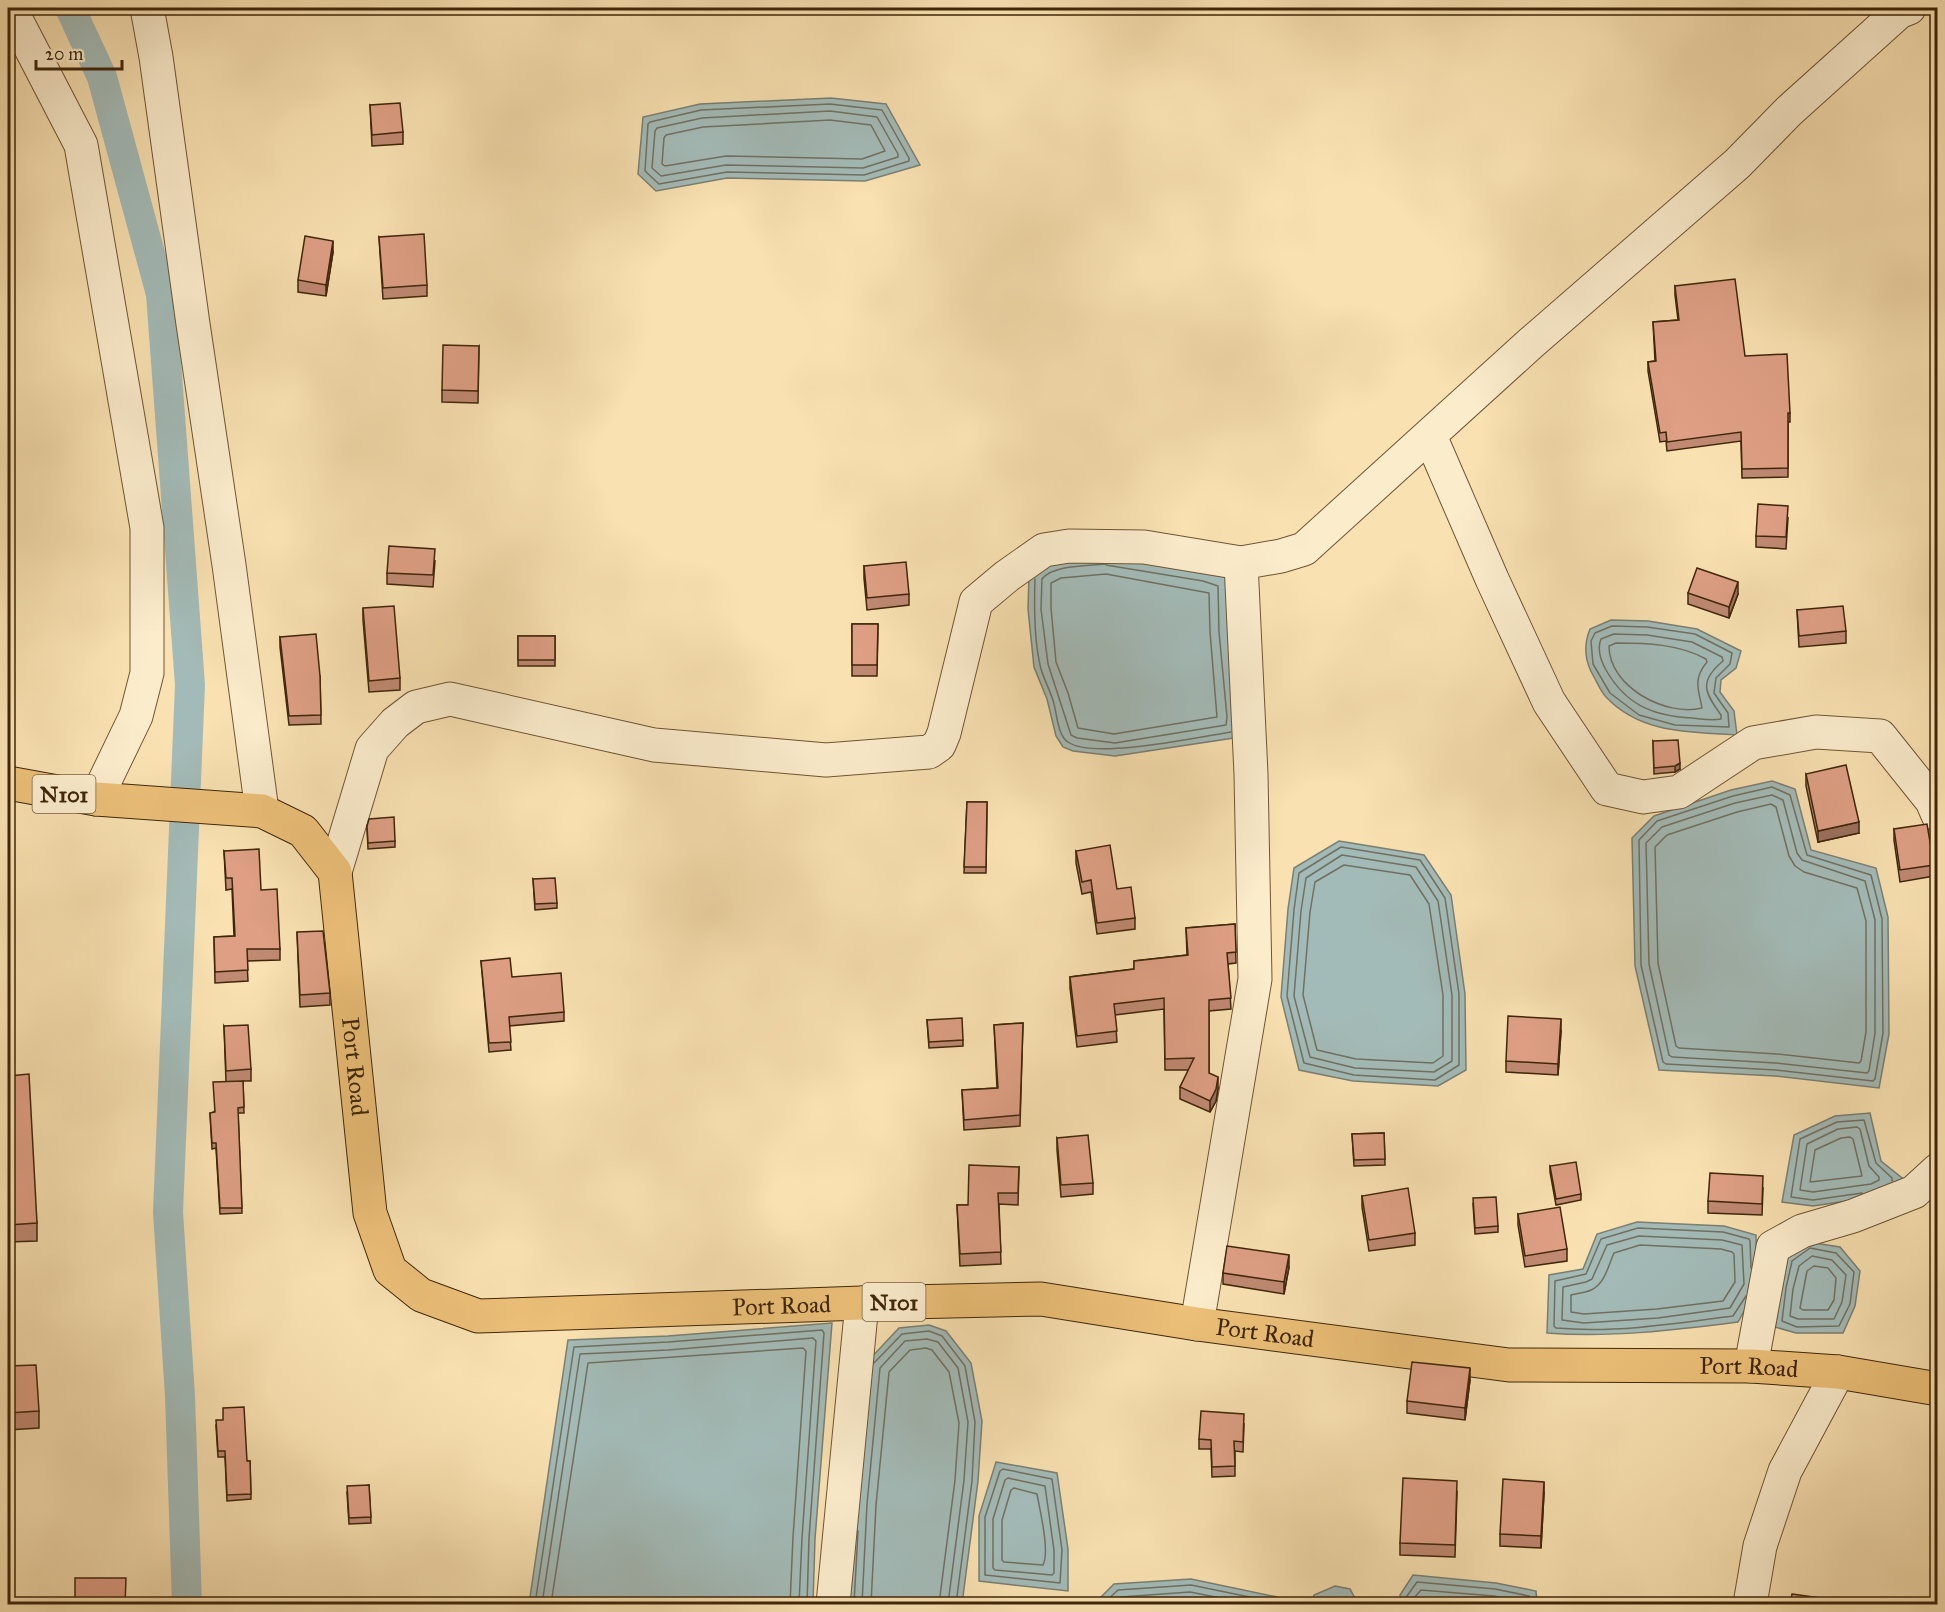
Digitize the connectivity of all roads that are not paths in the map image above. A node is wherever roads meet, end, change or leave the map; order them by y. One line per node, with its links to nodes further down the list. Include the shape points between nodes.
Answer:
1 (10, 8): 7 (street, via 81,145 147,528 147,673)
2 (147, 8): 8 (street, via 229,565)
3 (1909, 8): 4 (street, via 1899,12 1789,111 1737,164)
4 (1430, 436): 5 (street, via 1304,549); 9 (street, via 1549,702 1607,789 1642,797 1679,792 1753,743 1816,732 1880,736 1932,801)
5 (1241, 563): 10 (street, via 1144,547 1069,546 1044,550 976,602 944,733 939,745 929,752 826,760 665,746 450,699 416,707 372,749); 13 (street, via 1256,979)
6 (8, 783): 7 (highway, N101)
7 (108, 800): 8 (highway, N101)
8 (246, 810): 10 (highway, N101, via 303,831)
9 (1938, 815)
10 (335, 872): 12 (highway, Port Road / N101, via 370,1213 390,1270 421,1295 478,1316)
11 (1938, 1170): 14 (street, via 1914,1192 1802,1231 1773,1247)
12 (862, 1303): 13 (highway, Port Road / N101, via 1041,1299); 17 (street)
13 (1197, 1324): 14 (highway, Port Road / N101, via 1509,1365)
14 (1751, 1366): 15 (highway, Port Road / N101)
15 (1838, 1372): 16 (highway, Port Road / N101); 18 (street, via 1785,1471 1760,1546)
16 (1938, 1389)
17 (833, 1605)
18 (1750, 1605)

